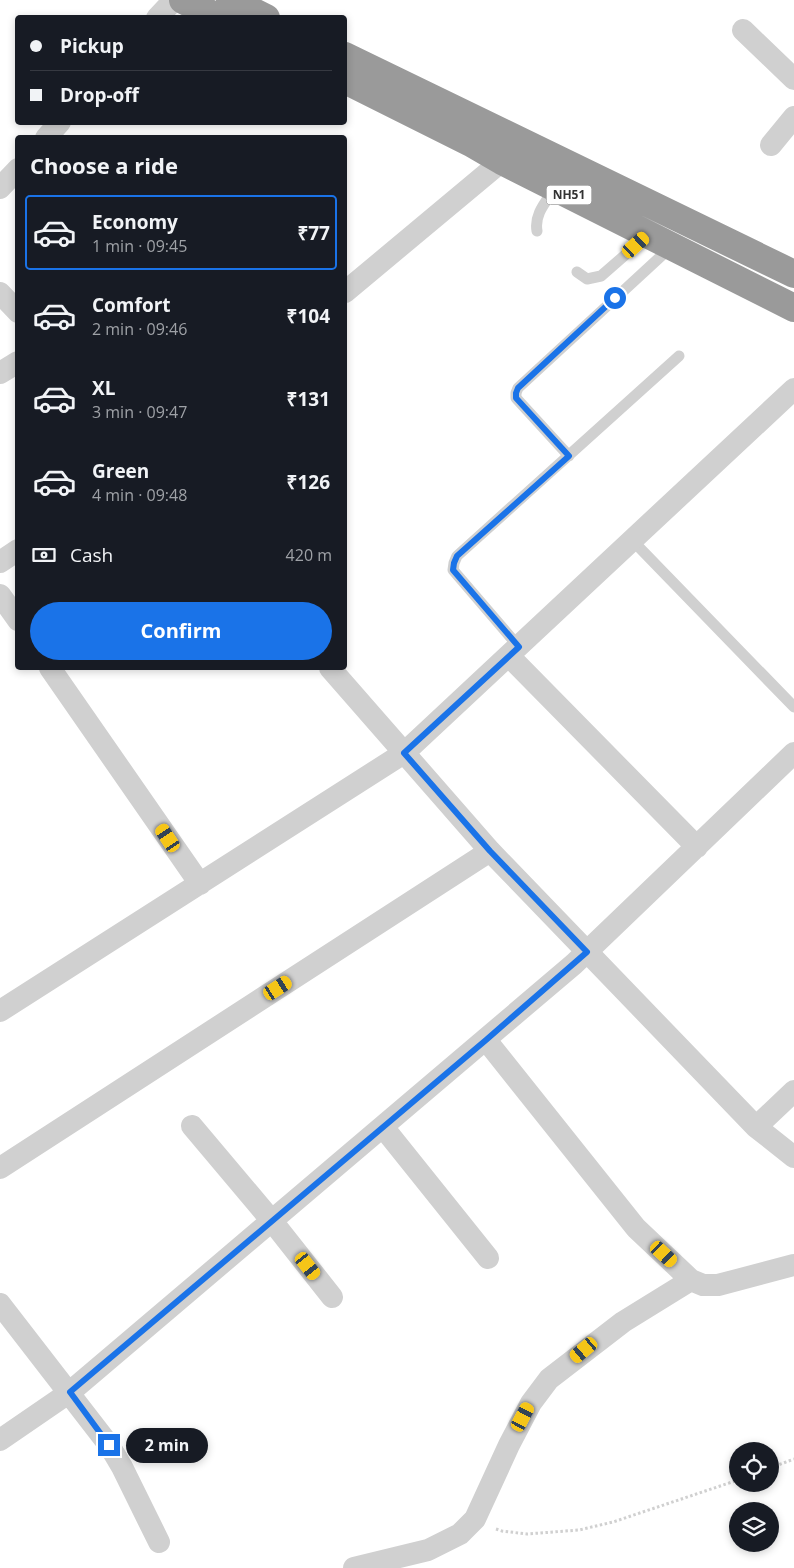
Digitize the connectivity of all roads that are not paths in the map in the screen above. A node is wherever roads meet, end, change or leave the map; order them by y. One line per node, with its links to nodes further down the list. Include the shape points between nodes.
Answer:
1 (174, 0): 4 (street)
2 (183, 0): 3 (highway)
3 (234, 6): 5 (highway)
4 (161, 15)
5 (258, 15)
6 (743, 30): 8 (street)
7 (347, 57): 19 (highway, NH51)
8 (794, 79)
9 (347, 81): 12 (highway, NH51)
10 (794, 117): 11 (street)
11 (771, 146)
12 (502, 161): 15 (highway, NH51); 20 (street)
13 (15, 172): 14 (street)
14 (0, 188)
15 (555, 188): 16 (lane, via 538,215); 17 (highway, NH51)
16 (537, 231)
17 (659, 241): 18 (lane, via 602,276 587,279); 22 (highway, NH51); 28 (lane, via 518,388 516,398)
18 (577, 272)
19 (794, 274)
20 (347, 290)
21 (0, 293): 23 (street)
22 (794, 308)
23 (15, 309)
24 (679, 356): 28 (lane)
25 (15, 364): 26 (street)
26 (0, 373)
27 (794, 389): 29 (street)
28 (569, 456): 34 (lane, via 457,556 454,563 453,570)
29 (632, 540): 34 (street); 37 (lane)
30 (15, 552): 31 (street)
31 (0, 562)
32 (0, 595): 33 (street)
33 (15, 616)
34 (514, 651): 39 (street); 40 (street)
35 (51, 670): 42 (street)
36 (332, 670): 39 (street)
37 (794, 706)
38 (794, 752): 40 (street)
39 (404, 753): 41 (street); 42 (street)
40 (697, 847): 43 (street)
41 (490, 851): 43 (street); 51 (street)
42 (200, 884): 44 (street)
43 (587, 952): 45 (street); 49 (street)
44 (0, 1010)
45 (486, 1040): 48 (street); 55 (street, via 636,1228)
46 (794, 1091): 49 (street)
47 (192, 1126): 52 (street)
48 (383, 1127): 52 (street); 53 (street)
49 (756, 1127): 50 (street)
50 (794, 1157)
51 (0, 1168)
52 (272, 1221): 56 (street); 58 (street)
53 (488, 1258)
54 (794, 1265): 55 (street, via 718,1285 703,1285)
55 (692, 1280): 61 (street, via 622,1322 549,1379 531,1403 475,1519 460,1534 428,1550)
56 (332, 1297)
57 (0, 1304): 58 (street)
58 (70, 1392): 59 (street); 60 (street, via 109,1445)
59 (0, 1440)
60 (159, 1542)
61 (354, 1568)

